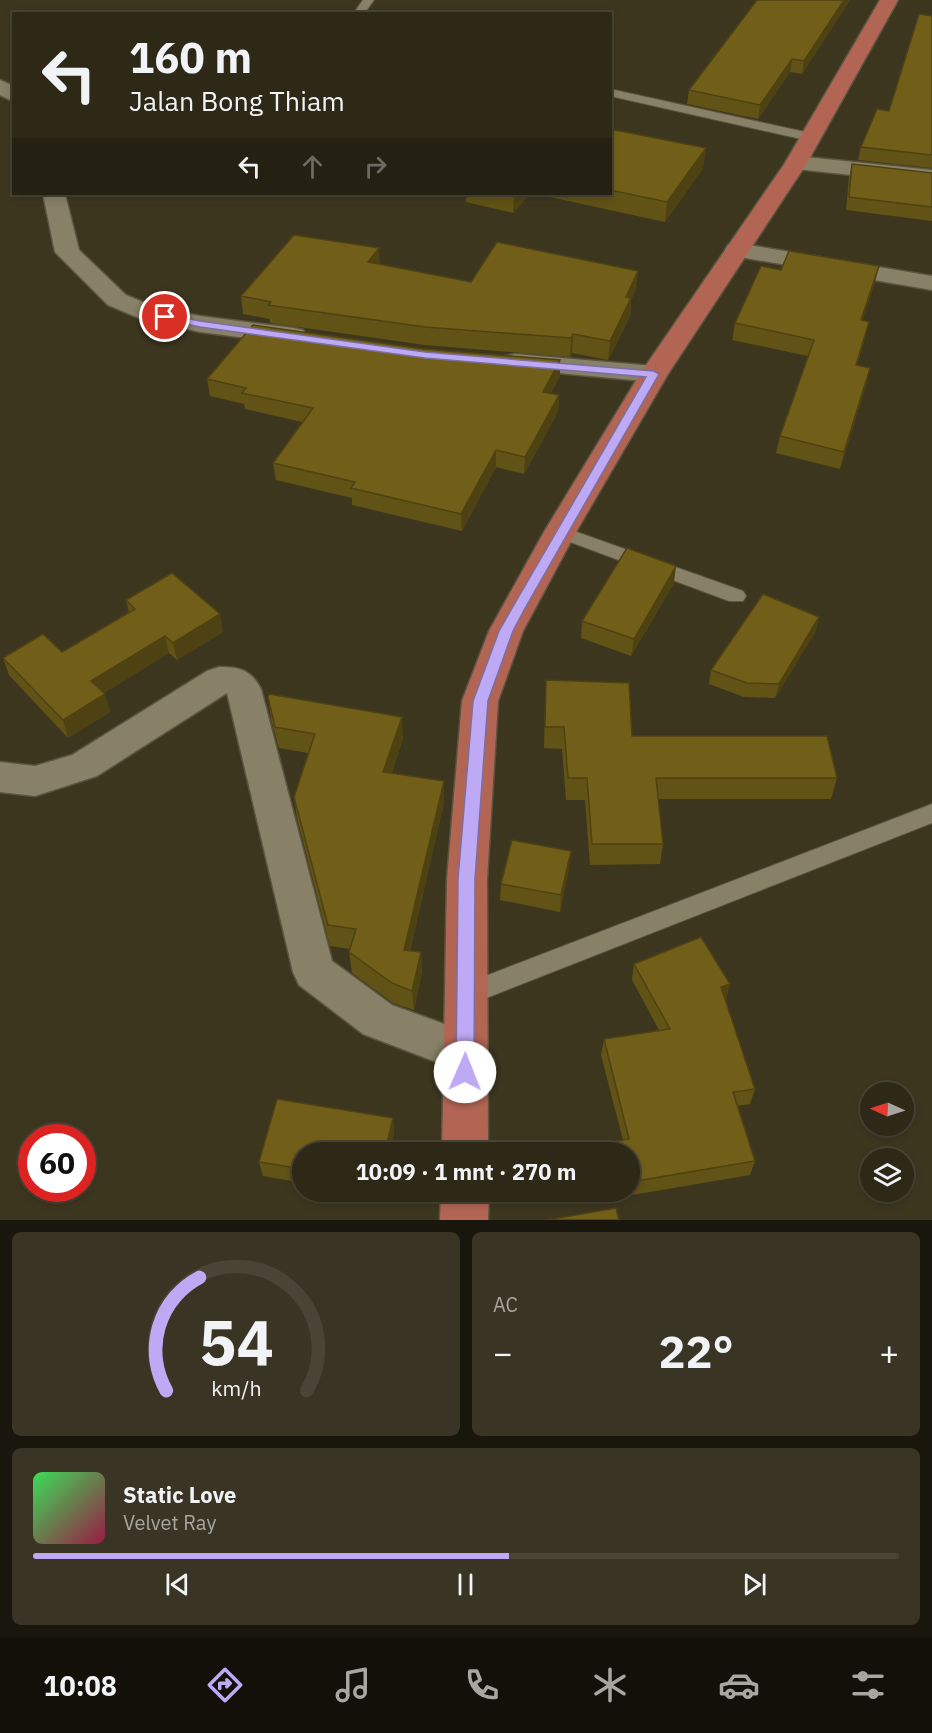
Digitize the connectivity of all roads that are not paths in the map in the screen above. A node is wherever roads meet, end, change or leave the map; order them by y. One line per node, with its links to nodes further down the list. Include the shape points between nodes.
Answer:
1 (369, 0): 3 (lane)
2 (889, 0): 5 (main road)
3 (360, 12)
4 (612, 93): 5 (lane)
5 (803, 150): 6 (street); 8 (main road)
6 (932, 177)
7 (54, 195): 10 (street, via 67,252 117,300 148,313 200,324)
8 (737, 250): 9 (street); 12 (main road)
9 (932, 283)
10 (320, 340)
11 (493, 361): 12 (street)
12 (654, 374): 13 (main road)
13 (560, 532): 14 (lane); 17 (main road, via 506,631 480,701 466,879)
14 (736, 596)
15 (0, 777): 18 (street, via 35,781 84,766 219,680 236,680 244,689 314,972 378,1020)
16 (932, 813): 17 (lane)
17 (466, 995): 18 (main road)
18 (465, 1052): 19 (main road)
19 (465, 1142)
20 (465, 1202): 21 (main road)
21 (464, 1220)

